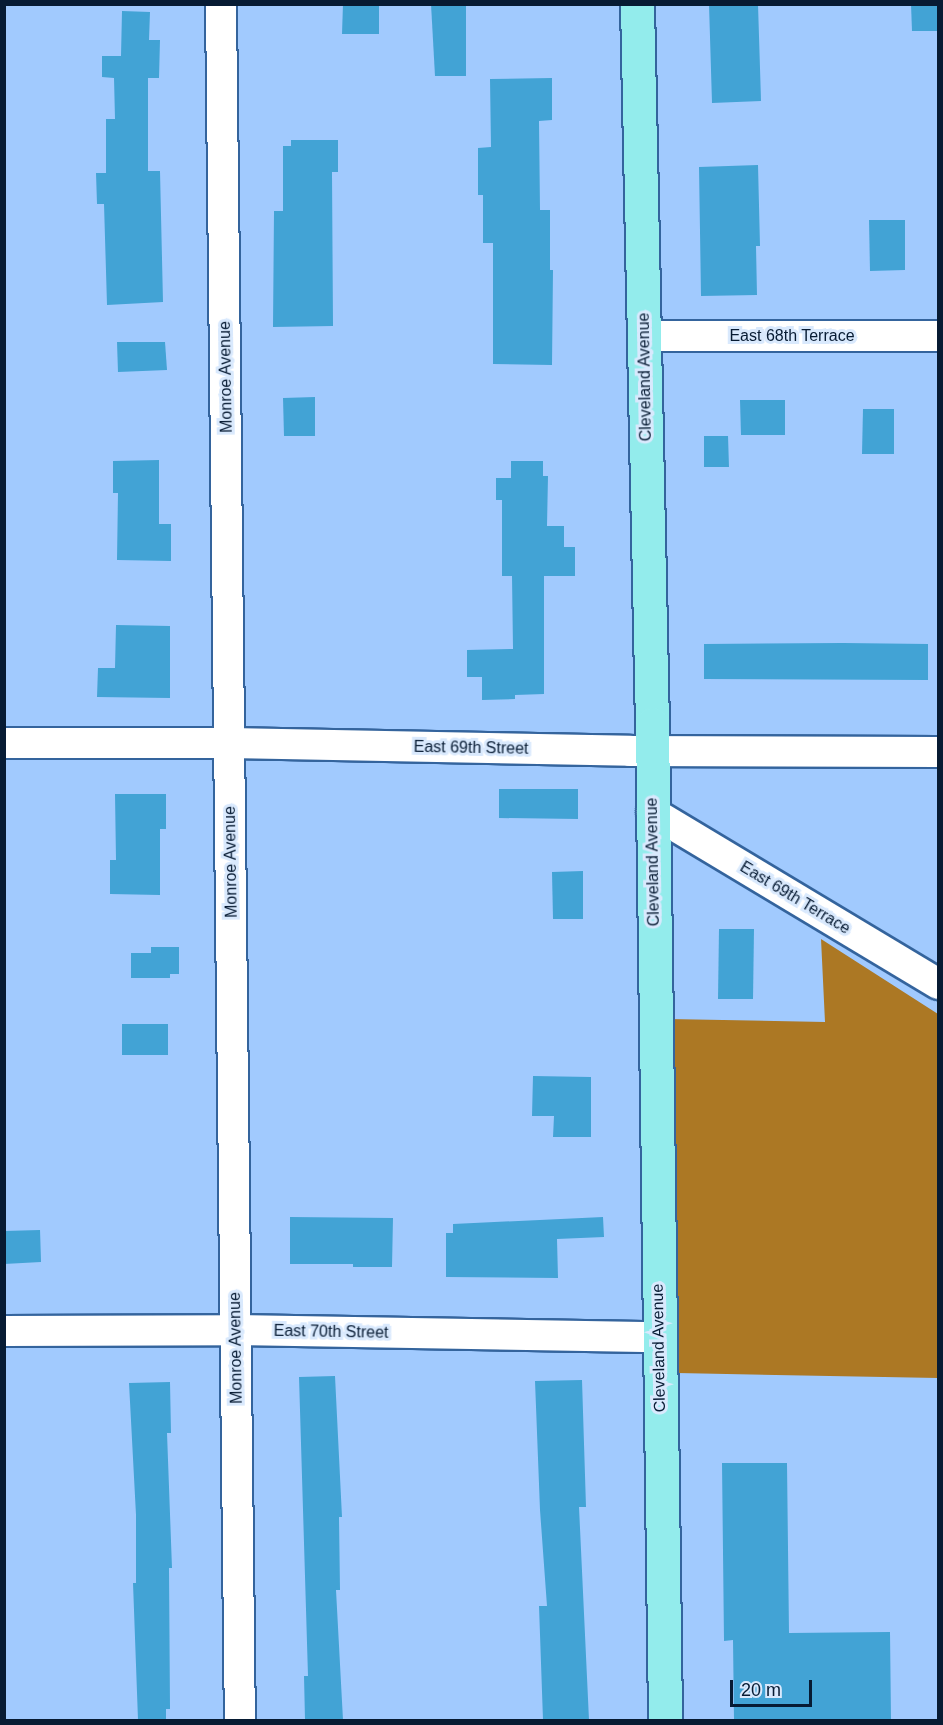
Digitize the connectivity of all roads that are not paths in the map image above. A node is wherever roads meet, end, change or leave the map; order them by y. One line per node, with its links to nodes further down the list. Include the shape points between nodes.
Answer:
1 (221, 4): 6 (street, Monroe Avenue)
2 (637, 4): 3 (main road, Cleveland Avenue)
3 (645, 336): 4 (street, East 68th Terrace); 7 (main road, Cleveland Avenue)
4 (939, 336)
5 (4, 743): 6 (street, East 69th Street)
6 (230, 743): 7 (street, East 69th Street); 11 (street, Monroe Avenue)
7 (652, 751): 8 (street, East 69th Street); 9 (main road, Cleveland Avenue)
8 (939, 752)
9 (652, 812): 10 (street, East 69th Terrace); 13 (main road, Cleveland Avenue)
10 (939, 984)
11 (236, 1330): 12 (street, East 70th Street); 13 (street, East 70th Street); 14 (street, Monroe Avenue)
12 (4, 1331)
13 (658, 1336): 15 (main road, Cleveland Avenue)
14 (240, 1720)
15 (665, 1720)

